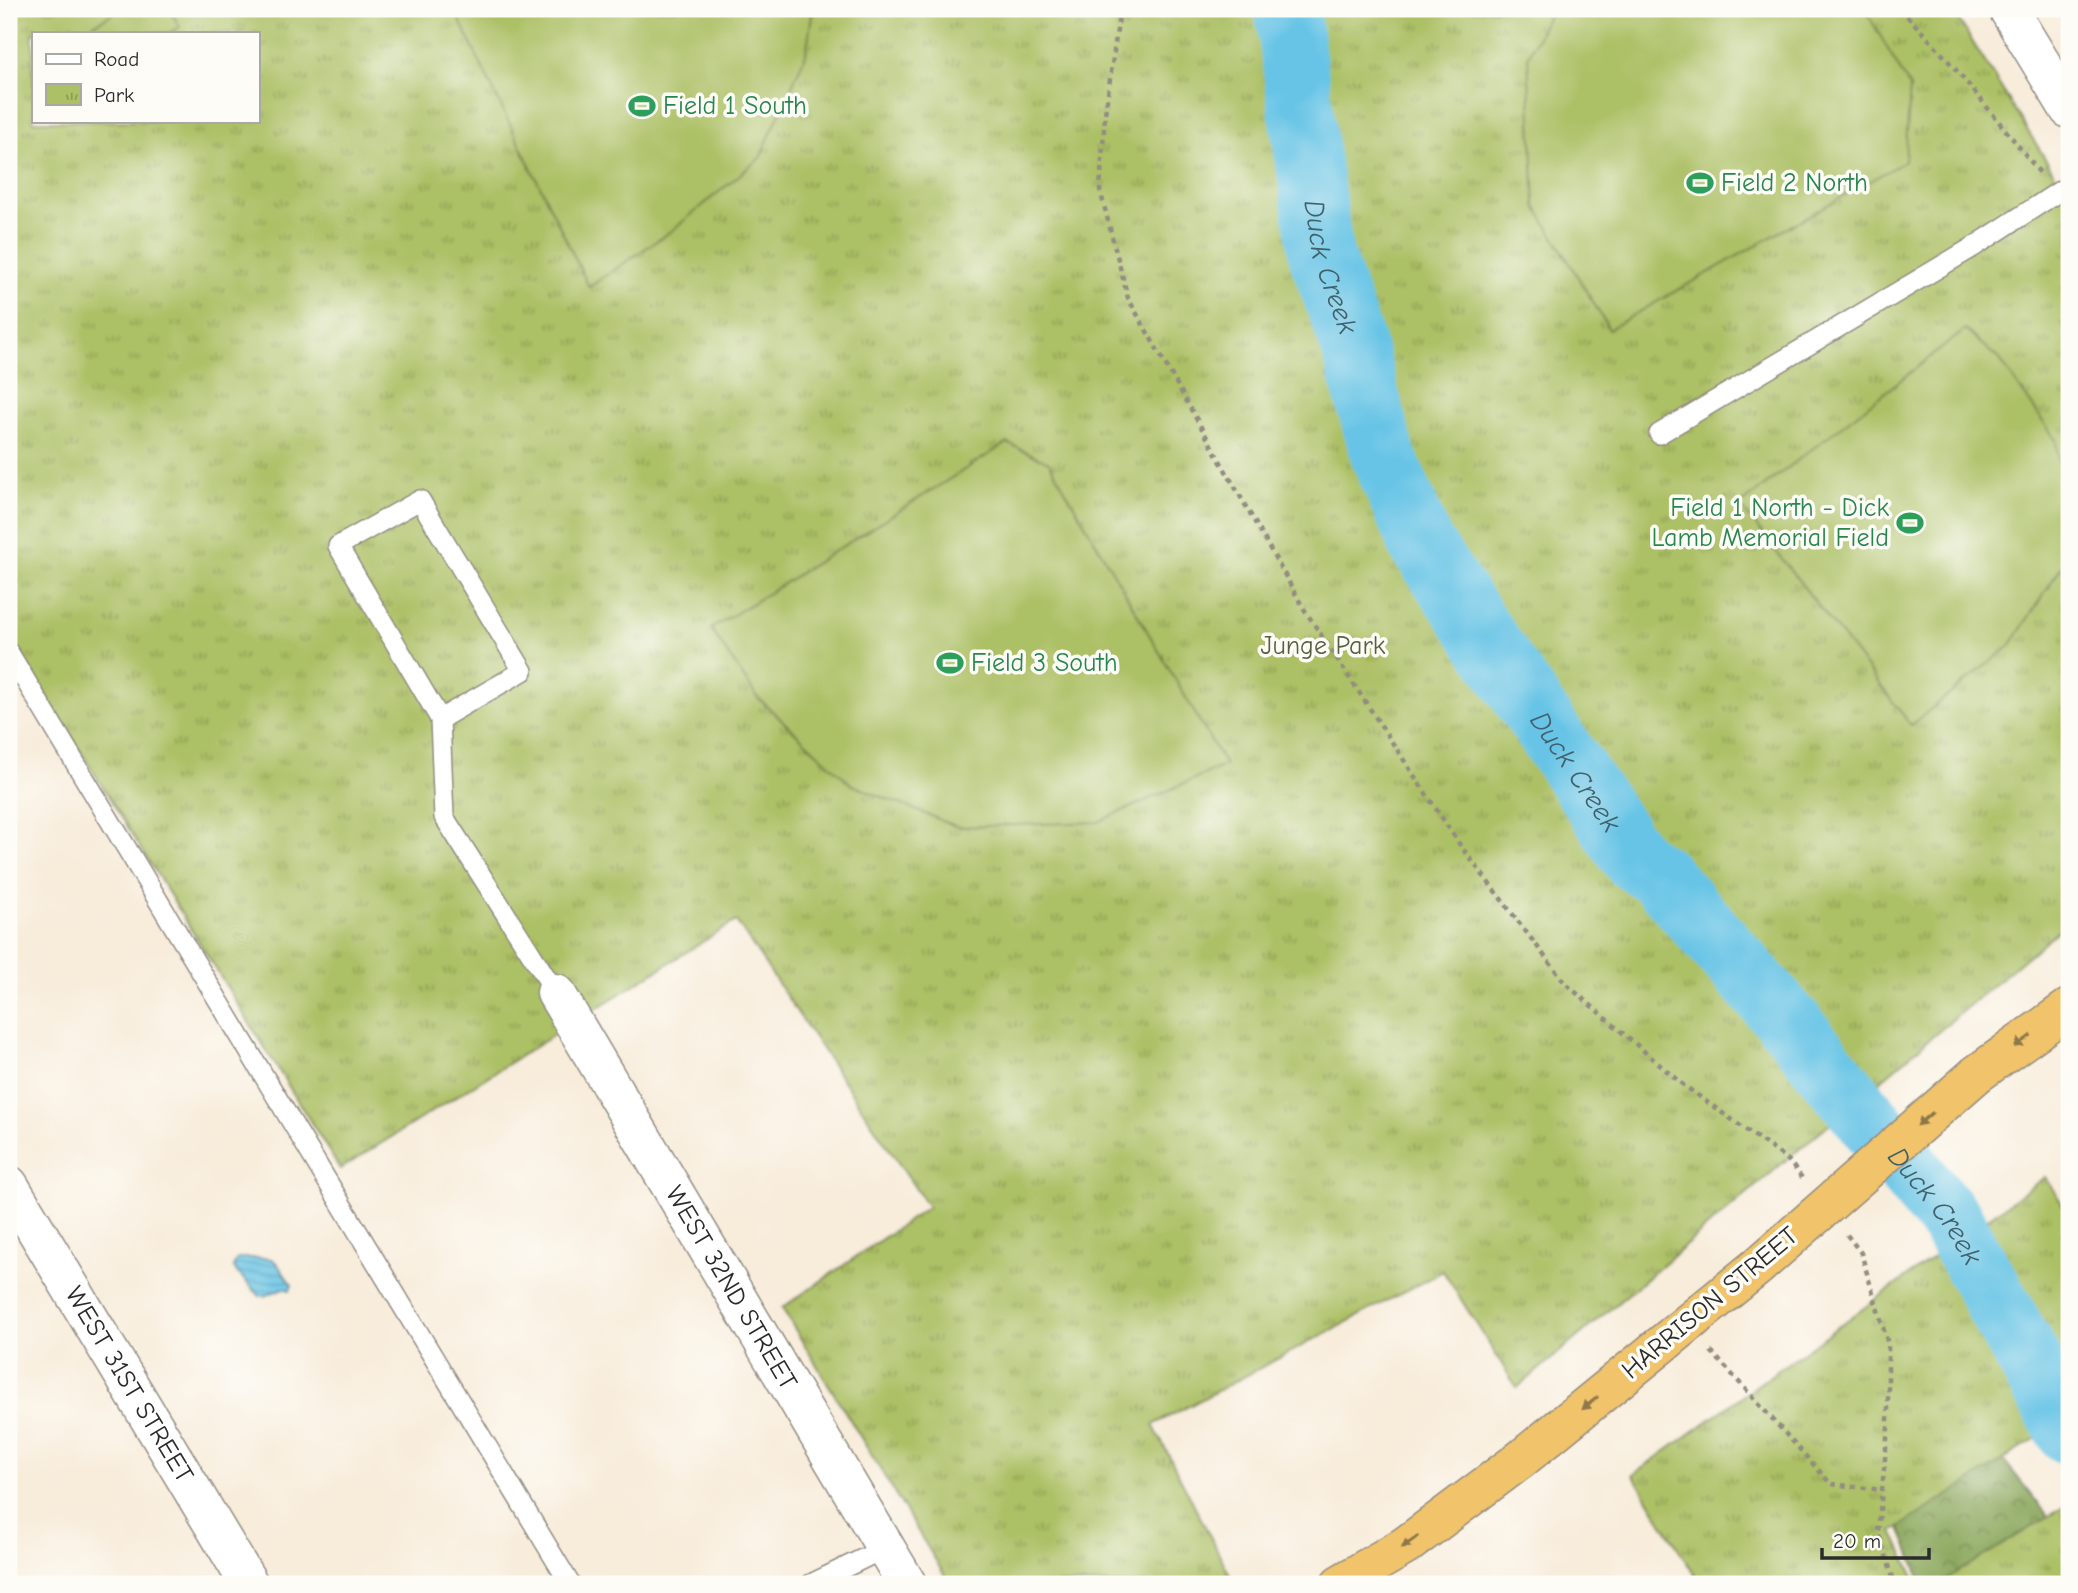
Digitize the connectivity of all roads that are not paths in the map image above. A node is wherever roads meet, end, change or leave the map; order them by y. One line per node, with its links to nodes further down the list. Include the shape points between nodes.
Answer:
1 (2008, 9): 2 (street)
2 (2069, 109)
3 (2063, 190): 4 (lane)
4 (1659, 434)
5 (9, 653): 12 (lane)
6 (440, 719): 6 (lane, via 523,671 420,500 338,546); 7 (lane, via 444,817)
7 (556, 993): 10 (street, WEST 32ND STREET)
8 (2069, 1008): 15 (highway, HARRISON STREET, one-way to 15, bridge, via 1977,1074 1757,1267 1510,1468 1405,1546)
9 (9, 1185): 11 (street, WEST 31ST STREET)
10 (885, 1548): 13 (lane); 14 (street, WEST 32ND STREET)
11 (249, 1584)
12 (570, 1584)
13 (811, 1584)
14 (906, 1584)
15 (1340, 1584)

